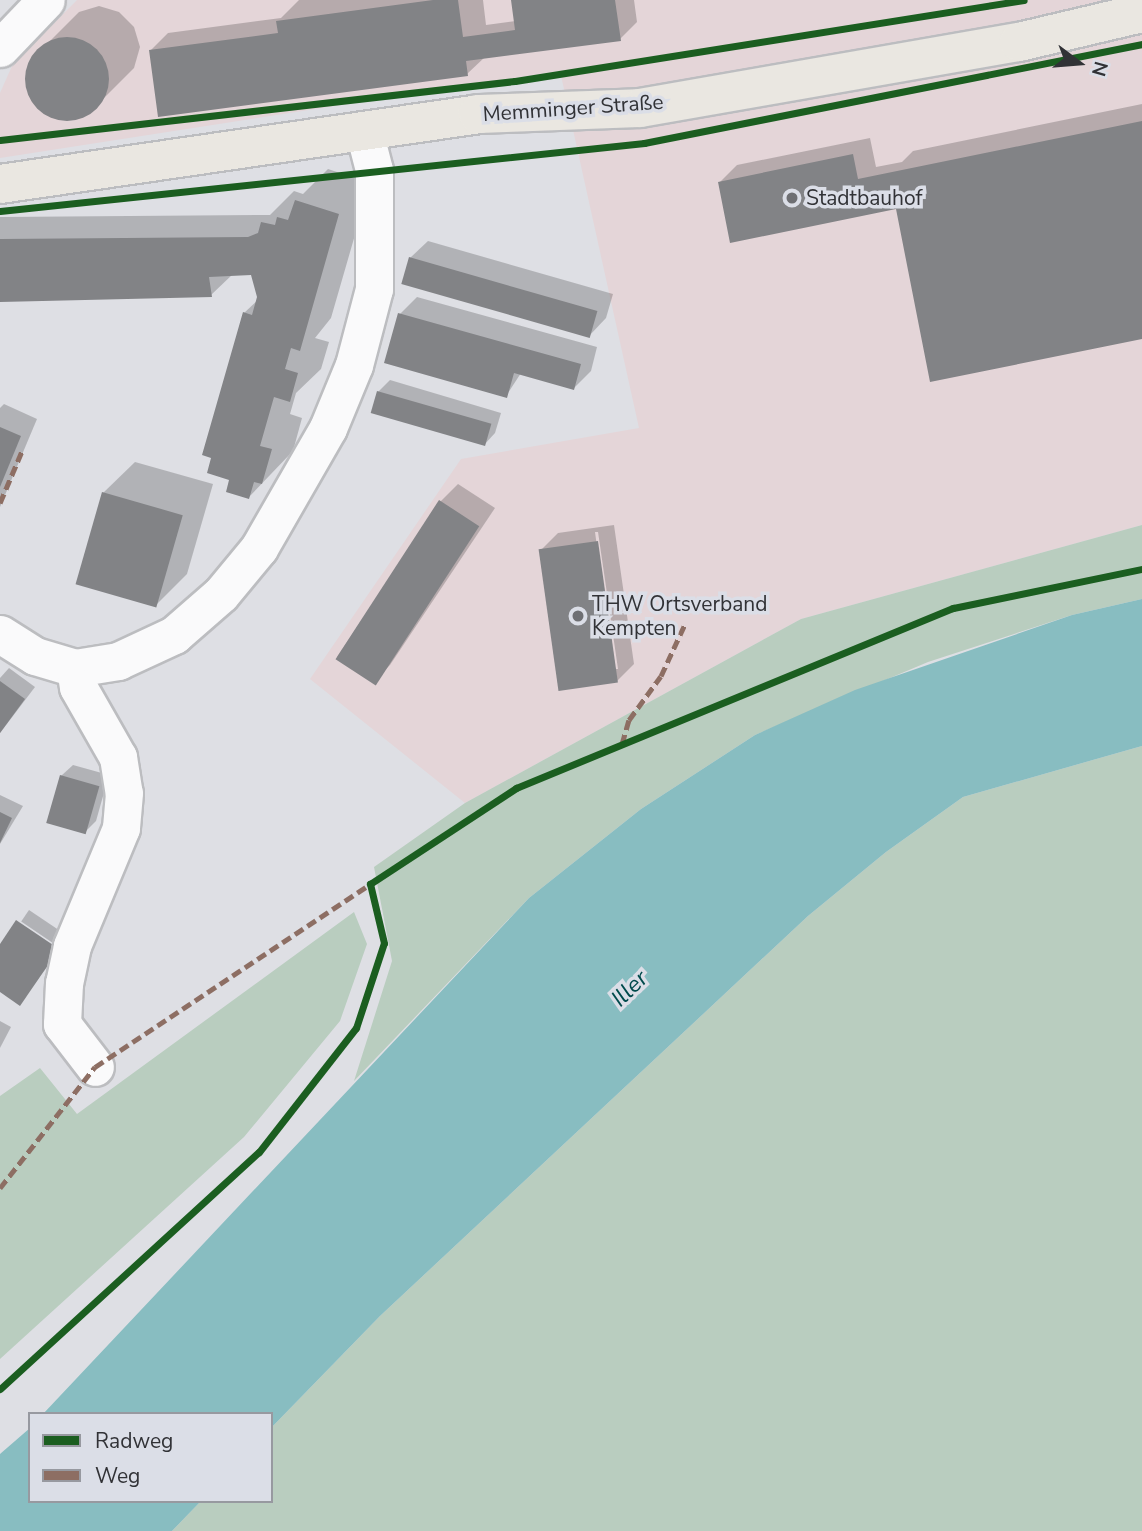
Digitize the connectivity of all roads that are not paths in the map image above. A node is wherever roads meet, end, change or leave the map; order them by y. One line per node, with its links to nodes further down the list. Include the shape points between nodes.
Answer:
1 (46, 0): 3 (street)
2 (1142, 13): 4 (main road, Memminger Straße, via 1019,41 640,108 478,114)
3 (0, 48)
4 (364, 131): 5 (main road, Memminger Straße); 7 (street, via 374,170 374,289 354,365 328,428 270,531 221,594 174,635 118,661)
5 (0, 184)
6 (0, 634): 7 (street, via 35,656)
7 (75, 668): 8 (street, via 78,687 118,757 124,793 121,828 72,946 64,983 62,1024)
8 (95, 1067)

